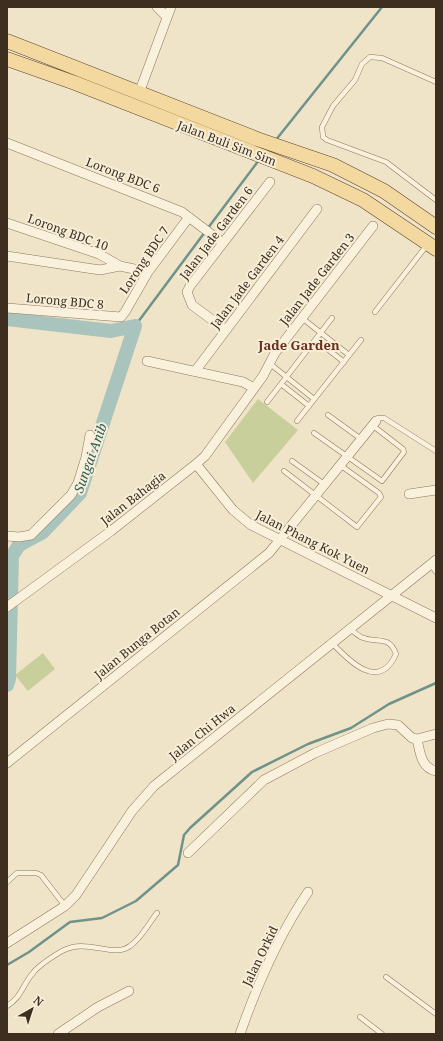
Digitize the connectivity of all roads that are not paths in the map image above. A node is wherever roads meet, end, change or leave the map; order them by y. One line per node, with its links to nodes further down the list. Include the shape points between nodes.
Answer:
1 (157, 7): 3 (street)
2 (171, 7): 3 (street)
3 (167, 17): 9 (street)
4 (8, 42): 9 (main road, Jalan Buli Sim Sim)
5 (7, 59): 7 (main road, Jalan Buli Sim Sim)
6 (7, 65): 7 (main road)
7 (56, 76): 19 (main road, Jalan Buli Sim Sim, via 313,176 363,200)
8 (436, 82): 12 (lane, via 382,58 370,57 362,64 350,87 338,98 322,127 327,140 386,162)
9 (139, 93): 17 (main road, Jalan Buli Sim Sim, via 281,148 333,165 363,180)
10 (7, 143): 14 (street, Lorong BDC 6, via 164,204)
11 (270, 182): 18 (street, Jalan Jade Garden 6)
12 (436, 200)
13 (317, 209): 28 (street, Jalan Jade Garden 4)
14 (189, 217): 18 (street, Lorong BDC 6); 22 (street, Lorong BDC 7)
15 (7, 223): 21 (street, Lorong BDC 10, via 99,254)
16 (373, 226): 26 (street, Jalan Jade Garden 3)
17 (436, 227)
18 (223, 243): 28 (street, Jalan Jade Garden 6, via 187,292 192,304)
19 (432, 247): 24 (lane)
20 (7, 256): 21 (street, via 100,270)
21 (120, 266): 22 (street)
22 (148, 272): 25 (street, Lorong BDC 7)
23 (7, 308): 25 (street, Lorong BDC 8)
24 (375, 312)
25 (121, 317)
26 (302, 318): 29 (lane); 35 (street, Jalan Jade Garden 3)
27 (332, 318): 29 (lane)
28 (226, 330): 36 (street, Jalan Jade Garden 4)
29 (321, 333): 30 (lane); 32 (lane)
30 (316, 340): 34 (lane); 37 (lane)
31 (361, 340): 32 (lane)
32 (349, 355): 34 (lane)
33 (147, 361): 36 (street)
34 (344, 362): 40 (lane)
35 (269, 363): 37 (lane); 39 (street, Jalan Jade Garden 3)
36 (196, 370): 39 (street, via 243,382)
37 (287, 377): 38 (lane); 40 (lane)
38 (281, 384): 41 (lane); 42 (lane)
39 (254, 388): 52 (street, Jalan Bahagia, via 205,456)
40 (314, 399): 42 (lane)
41 (268, 402)
42 (309, 406): 44 (lane)
43 (328, 415): 48 (lane)
44 (297, 421)
45 (374, 423): 48 (street, Jalan Bunga Botan); 49 (lane, via 381,417 384,418); 50 (lane, via 404,452 384,480 379,481)
46 (314, 433): 50 (lane)
47 (90, 435): 59 (street, via 78,483 67,500 31,535)
48 (361, 439): 50 (street, Jalan Bunga Botan)
49 (436, 451)
50 (347, 456): 53 (street, Jalan Bunga Botan)
51 (292, 461): 55 (lane)
52 (196, 464): 60 (street, Jalan Phang Kok Yuen, via 238,515); 63 (street, Jalan Bahagia, via 111,531)
53 (340, 465): 55 (street, Jalan Bunga Botan); 58 (lane, via 381,497 360,525 355,526)
54 (284, 471): 58 (lane)
55 (324, 484): 58 (street, Jalan Bunga Botan)
56 (436, 490): 57 (street)
57 (409, 494)
58 (314, 496): 60 (street, Jalan Bunga Botan)
59 (7, 536)
60 (279, 540): 62 (street, Jalan Phang Kok Yuen); 69 (street, Jalan Bunga Botan, via 250,569)
61 (434, 565): 62 (street, Jalan Chi Hwa)
62 (392, 596): 64 (street, Jalan Phang Kok Yuen); 65 (street, Jalan Chi Hwa)
63 (7, 607)
64 (436, 618)
65 (350, 629): 66 (street, Jalan Chi Hwa); 66 (lane, via 361,637 383,640 394,647 396,654 393,661 379,671 366,672 347,659)
66 (332, 643): 74 (street, Jalan Chi Hwa, via 145,794 82,888)
67 (436, 734): 68 (street)
68 (417, 739): 70 (street, via 423,761 427,767); 71 (street, via 412,738 398,725 384,725 316,753 264,780)
69 (7, 763)
70 (436, 771)
71 (188, 853)
72 (7, 882): 74 (lane, via 17,873 41,875)
73 (308, 892): 83 (street, Jalan Orkid, via 279,942)
74 (65, 906): 76 (street, Jalan Chi Hwa)
75 (157, 913): 79 (lane, via 132,946 126,949 114,950 80,945 64,950 33,972 21,994)
76 (7, 943)
77 (386, 977): 80 (lane)
78 (129, 991): 82 (street, via 98,1007)
79 (7, 1006)
80 (436, 1014)
81 (360, 1017): 84 (lane)
82 (58, 1034)
83 (240, 1034)
84 (382, 1034)

